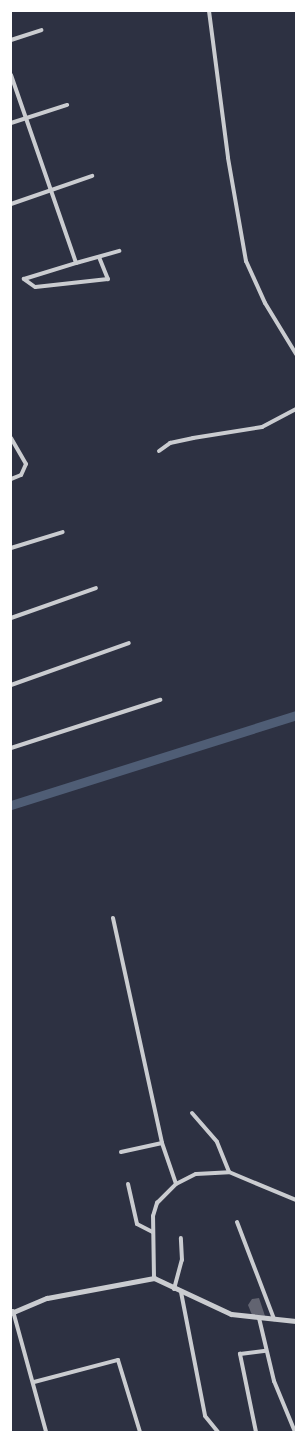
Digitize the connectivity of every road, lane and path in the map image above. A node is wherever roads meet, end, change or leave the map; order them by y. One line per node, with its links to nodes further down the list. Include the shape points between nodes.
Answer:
1 (209, 11): 14 (street, via 228,158 246,261 265,303)
2 (41, 30): 3 (street)
3 (11, 40)
4 (11, 75): 6 (street)
5 (67, 104): 6 (street)
6 (26, 118): 7 (street); 9 (street)
7 (11, 123)
8 (92, 176): 9 (street)
9 (51, 190): 10 (street); 13 (street)
10 (11, 204)
11 (120, 251): 12 (street)
12 (99, 257): 13 (street); 13 (street, via 108,279 35,287 24,279)
13 (76, 263)
14 (296, 354)
15 (296, 409): 17 (street, via 262,427 170,443)
16 (11, 438): 18 (street, via 26,464 21,474)
17 (159, 451)
18 (11, 479)
19 (63, 532): 20 (street)
20 (11, 548)
21 (96, 588): 22 (street)
22 (11, 618)
23 (129, 642): 24 (street)
24 (11, 685)
25 (160, 700): 26 (street)
26 (11, 748)
27 (113, 918): 29 (street)
28 (192, 1113): 31 (street, via 217,1142)
29 (162, 1143): 30 (street); 33 (street)
30 (121, 1152)
31 (229, 1172): 33 (street, via 196,1174); 34 (street)
32 (128, 1184): 36 (street, via 137,1224)
33 (176, 1184): 36 (street, via 157,1203 152,1216)
34 (296, 1200)
35 (237, 1222): 43 (street)
36 (153, 1232): 38 (street)
37 (180, 1238): 39 (street, via 182,1260)
38 (154, 1278): 39 (street); 41 (street, via 47,1298)
39 (174, 1288): 40 (street)
40 (181, 1292): 42 (street, via 231,1314); 49 (street, via 205,1416)
41 (12, 1312): 46 (street)
42 (259, 1318): 43 (street); 45 (street)
43 (274, 1319): 44 (street)
44 (296, 1321)
45 (266, 1350): 50 (street, via 240,1354); 51 (street)
46 (34, 1382): 47 (street); 48 (street, via 118,1360)
47 (46, 1432)
48 (140, 1432)
49 (218, 1432)
50 (256, 1432)
51 (295, 1432)

